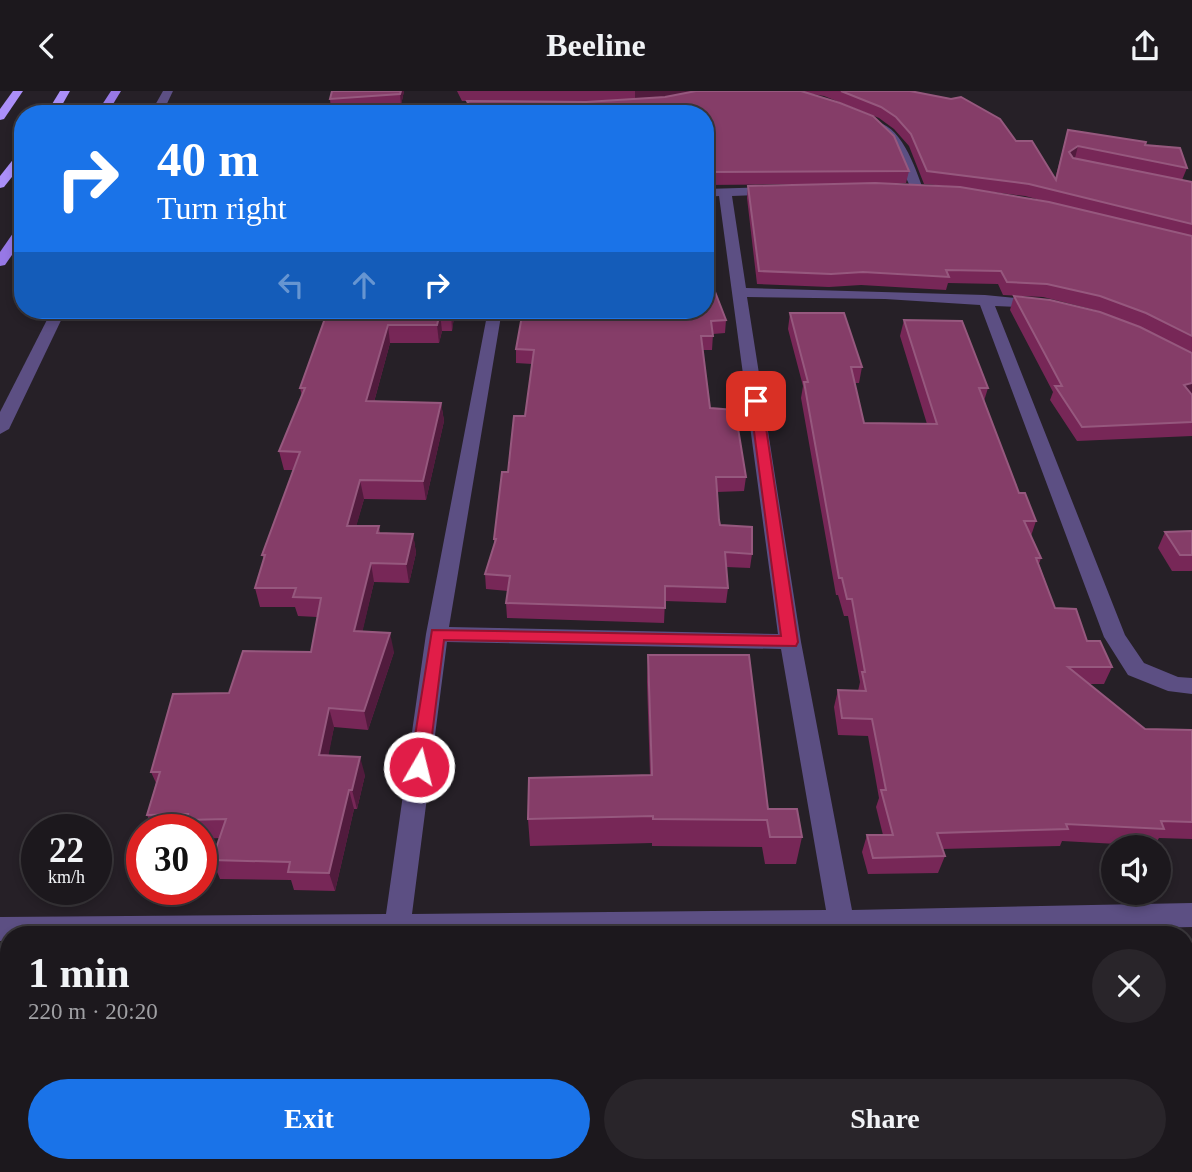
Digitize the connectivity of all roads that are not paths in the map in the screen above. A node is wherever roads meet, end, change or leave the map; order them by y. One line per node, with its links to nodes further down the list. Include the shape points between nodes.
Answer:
1 (18, 91): 2 (highway)
2 (0, 117)
3 (862, 118): 6 (street, via 899,144)
4 (14, 166): 5 (highway)
5 (0, 184)
6 (917, 190)
7 (794, 191): 8 (street)
8 (715, 192): 11 (street)
9 (14, 242): 10 (main road)
10 (0, 262)
11 (738, 292): 12 (street); 18 (street)
12 (985, 299): 13 (street); 19 (street, via 1115,637 1136,669 1176,685)
13 (1054, 307)
14 (55, 319): 16 (street)
15 (493, 319): 17 (street)
16 (0, 429)
17 (437, 634): 18 (street); 21 (street)
18 (790, 642): 22 (street)
19 (1192, 686)
20 (1192, 915): 23 (street)
21 (398, 926)
22 (842, 926)
23 (896, 926)

